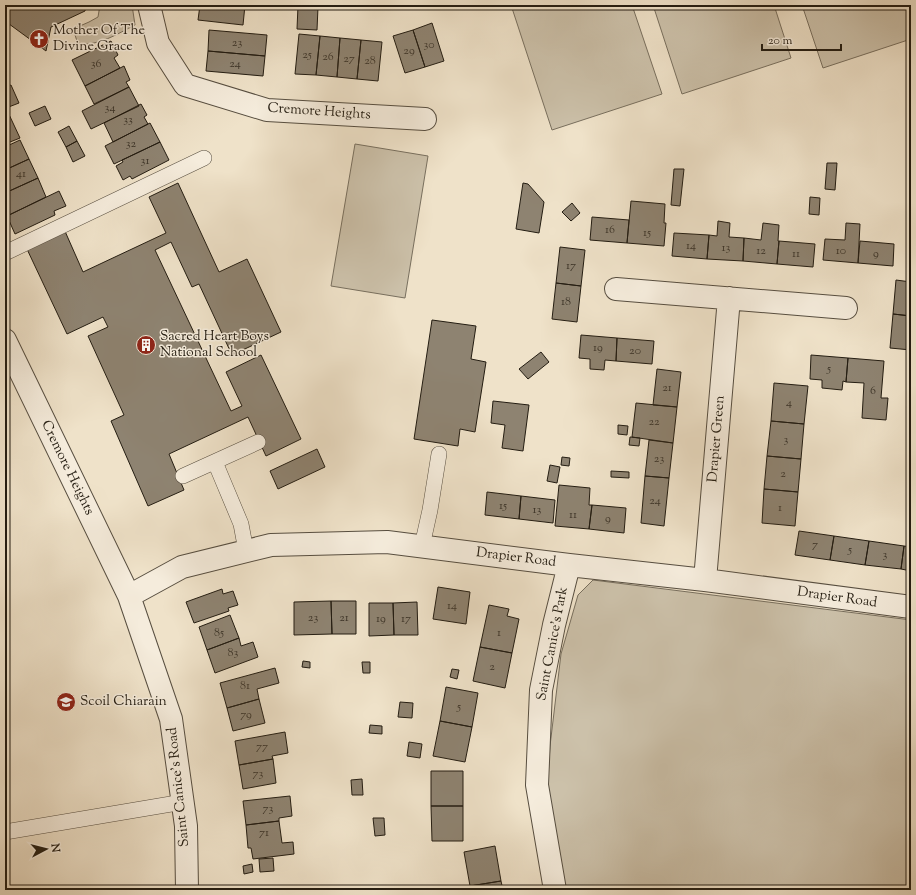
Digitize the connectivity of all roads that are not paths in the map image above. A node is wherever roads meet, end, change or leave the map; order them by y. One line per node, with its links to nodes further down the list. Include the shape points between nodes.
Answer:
1 (149, 5): 2 (street, Cremore Heights, via 158,44 185,85 267,110)
2 (425, 119)
3 (204, 158): 4 (lane)
4 (5, 253)
5 (616, 289): 6 (street)
6 (730, 298): 7 (street); 16 (street, Drapier Green)
7 (846, 308)
8 (5, 340): 17 (street, Cremore Heights)
9 (258, 442): 11 (lane)
10 (439, 454): 13 (lane)
11 (215, 462): 12 (lane); 14 (lane, via 241,524)
12 (183, 476)
13 (422, 546): 14 (street, Drapier Road, via 387,542 270,545); 15 (street, Drapier Road)
14 (246, 551): 17 (street, Drapier Road, via 182,567)
15 (569, 565): 16 (street, Drapier Road); 22 (street, Saint Canice's Park, via 541,690 537,785)
16 (705, 580): 18 (street, Drapier Road)
17 (128, 596): 19 (street, Saint Canice's Road, via 172,719)
18 (911, 608)
19 (183, 802): 20 (lane); 21 (street, Saint Canice's Road)
20 (5, 832)
21 (187, 890)
22 (555, 890)

